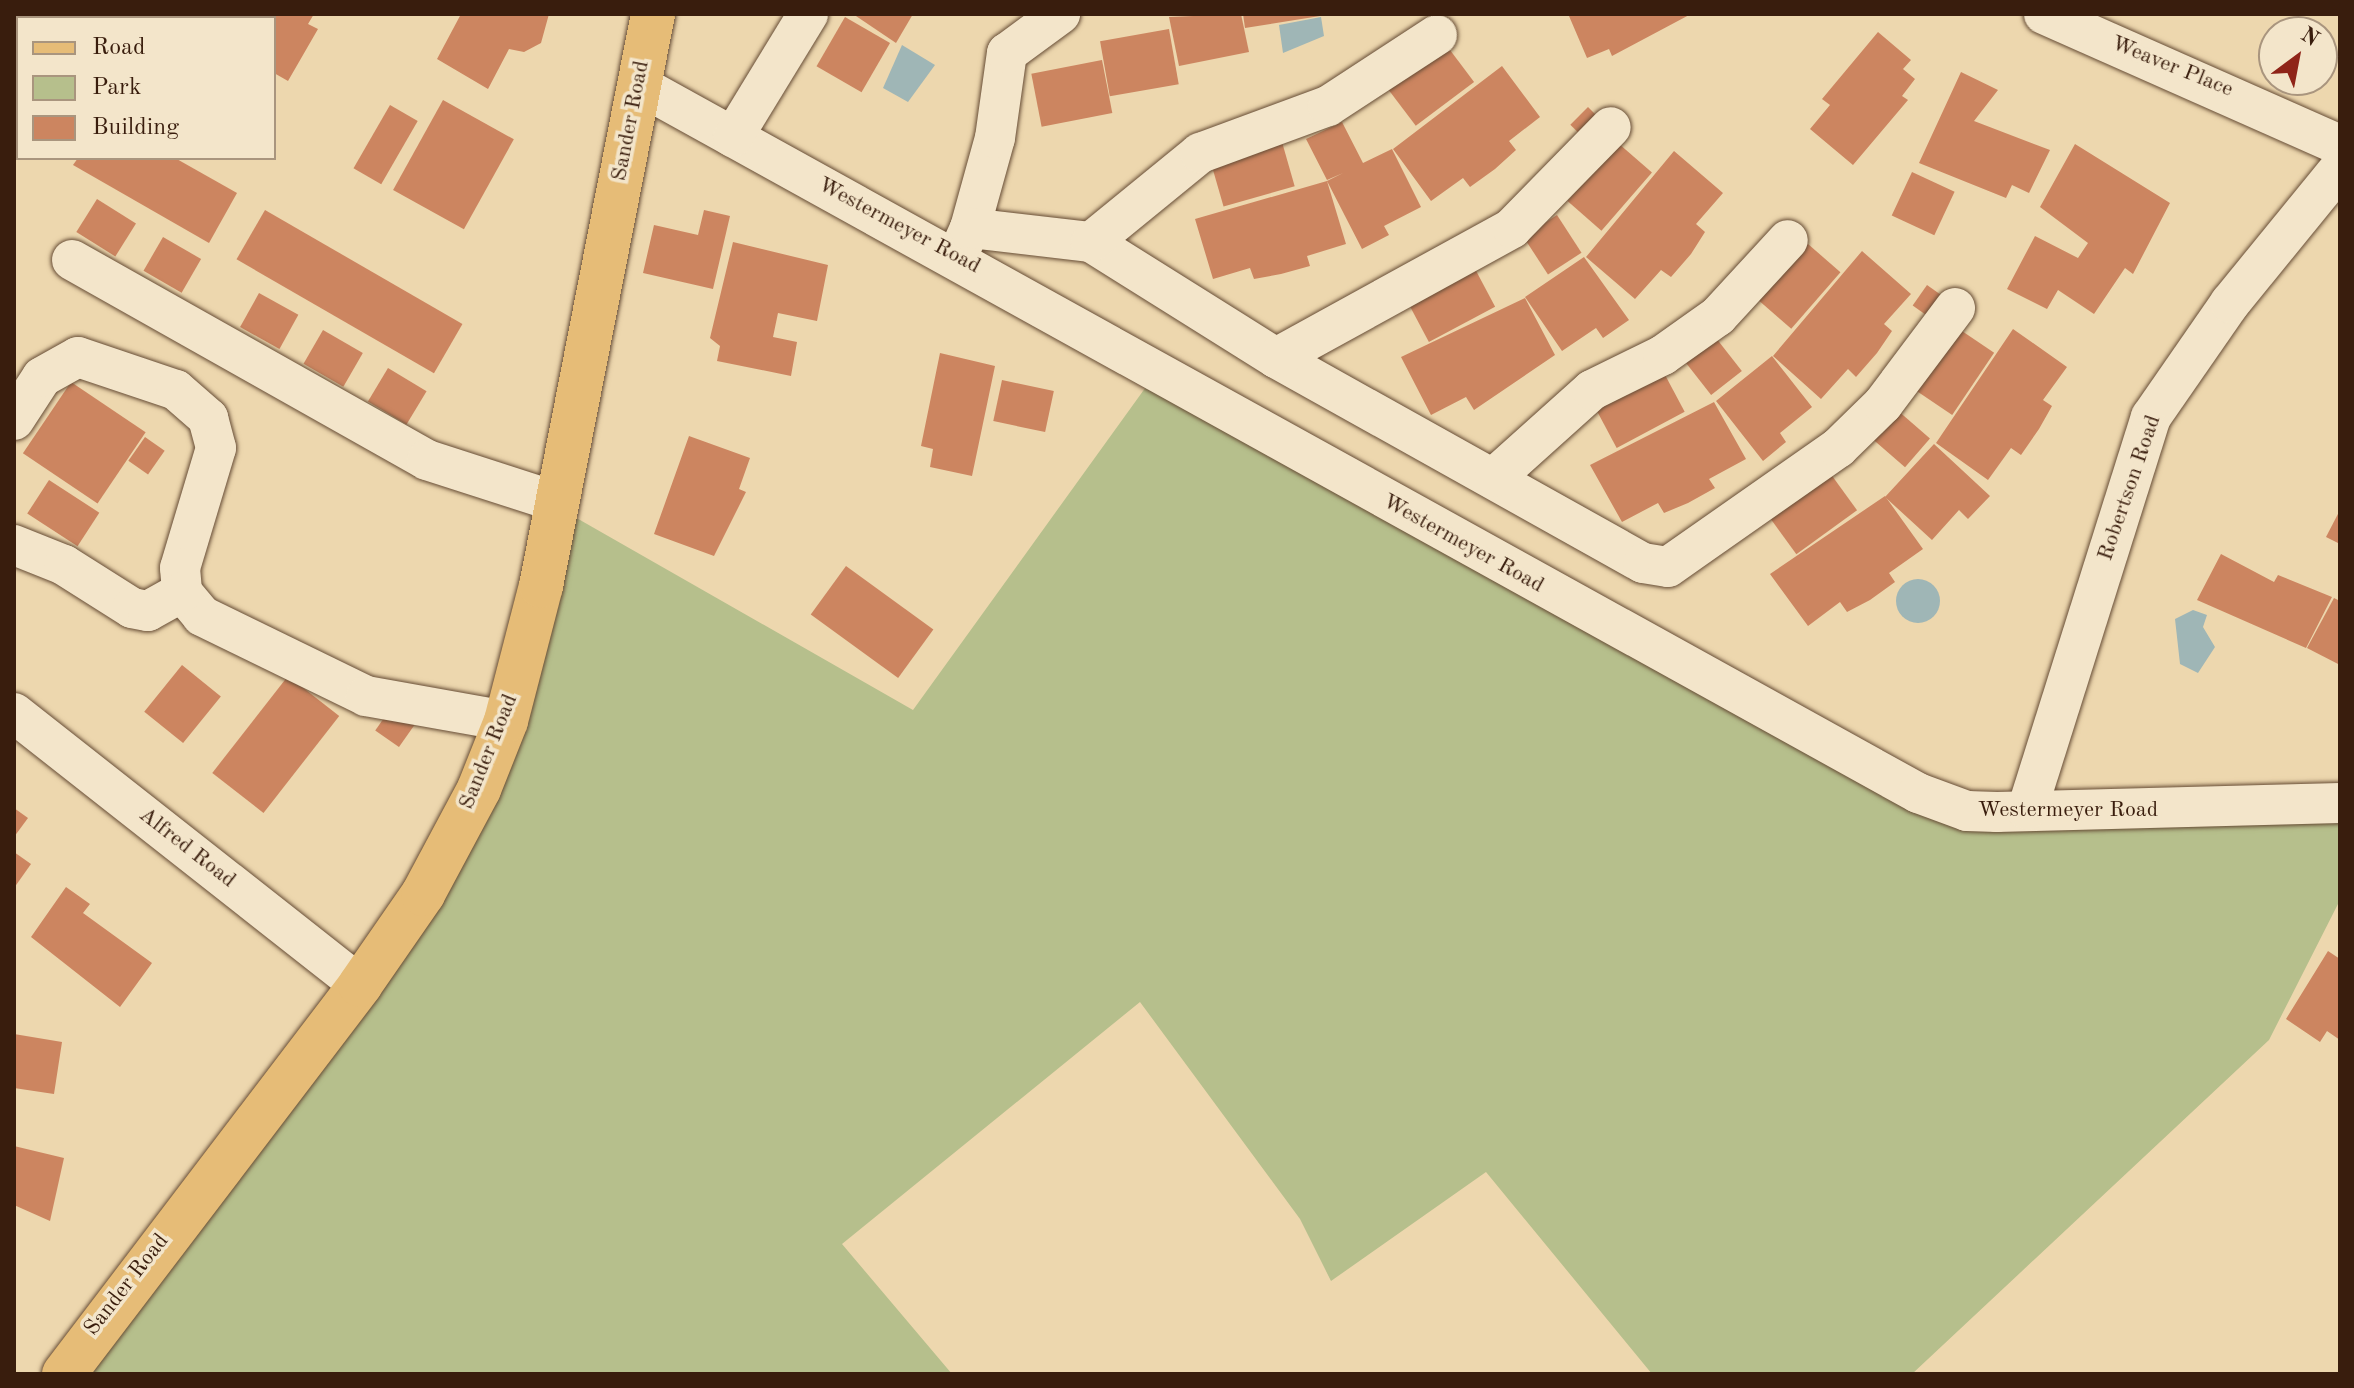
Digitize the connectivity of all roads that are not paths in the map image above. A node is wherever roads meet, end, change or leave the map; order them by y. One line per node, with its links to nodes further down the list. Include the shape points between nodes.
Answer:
1 (653, 14): 6 (main road, Sander Road)
2 (808, 14): 8 (street)
3 (1060, 14): 12 (street, via 1007,53 995,138)
4 (2044, 14): 9 (street, Weaver Place)
5 (1437, 35): 13 (street, via 1328,106 1200,153)
6 (639, 85): 8 (street, Westermeyer Road); 19 (main road, Sander Road)
7 (1611, 127): 16 (street, via 1512,228)
8 (733, 137): 12 (street, Westermeyer Road)
9 (2340, 145)
10 (2340, 168): 25 (street, Robertson Road, via 2230,303 2151,417)
11 (1788, 240): 18 (street, via 1718,316 1663,355 1592,390)
12 (964, 242): 13 (street); 25 (street, Westermeyer Road, via 1918,793 1967,811)
13 (1091, 242): 16 (street)
14 (72, 260): 19 (street, via 427,460)
15 (1955, 308): 18 (street, via 1883,404 1838,448 1668,567 1643,563)
16 (1276, 358): 18 (street)
17 (14, 420): 21 (street, via 42,377 78,357 196,402 216,448 180,568)
18 (1495, 477)
19 (554, 501): 23 (main road, Sander Road, via 541,586)
20 (14, 545): 21 (street, via 64,565 132,608 148,611)
21 (182, 592): 23 (street, via 202,616 366,696)
22 (14, 713): 26 (street, Alfred Road)
23 (506, 721): 26 (main road, Sander Road, via 423,894)
24 (2340, 803): 25 (street, Westermeyer Road)
25 (2027, 810)
26 (360, 985): 27 (main road, Sander Road)
27 (64, 1374)

